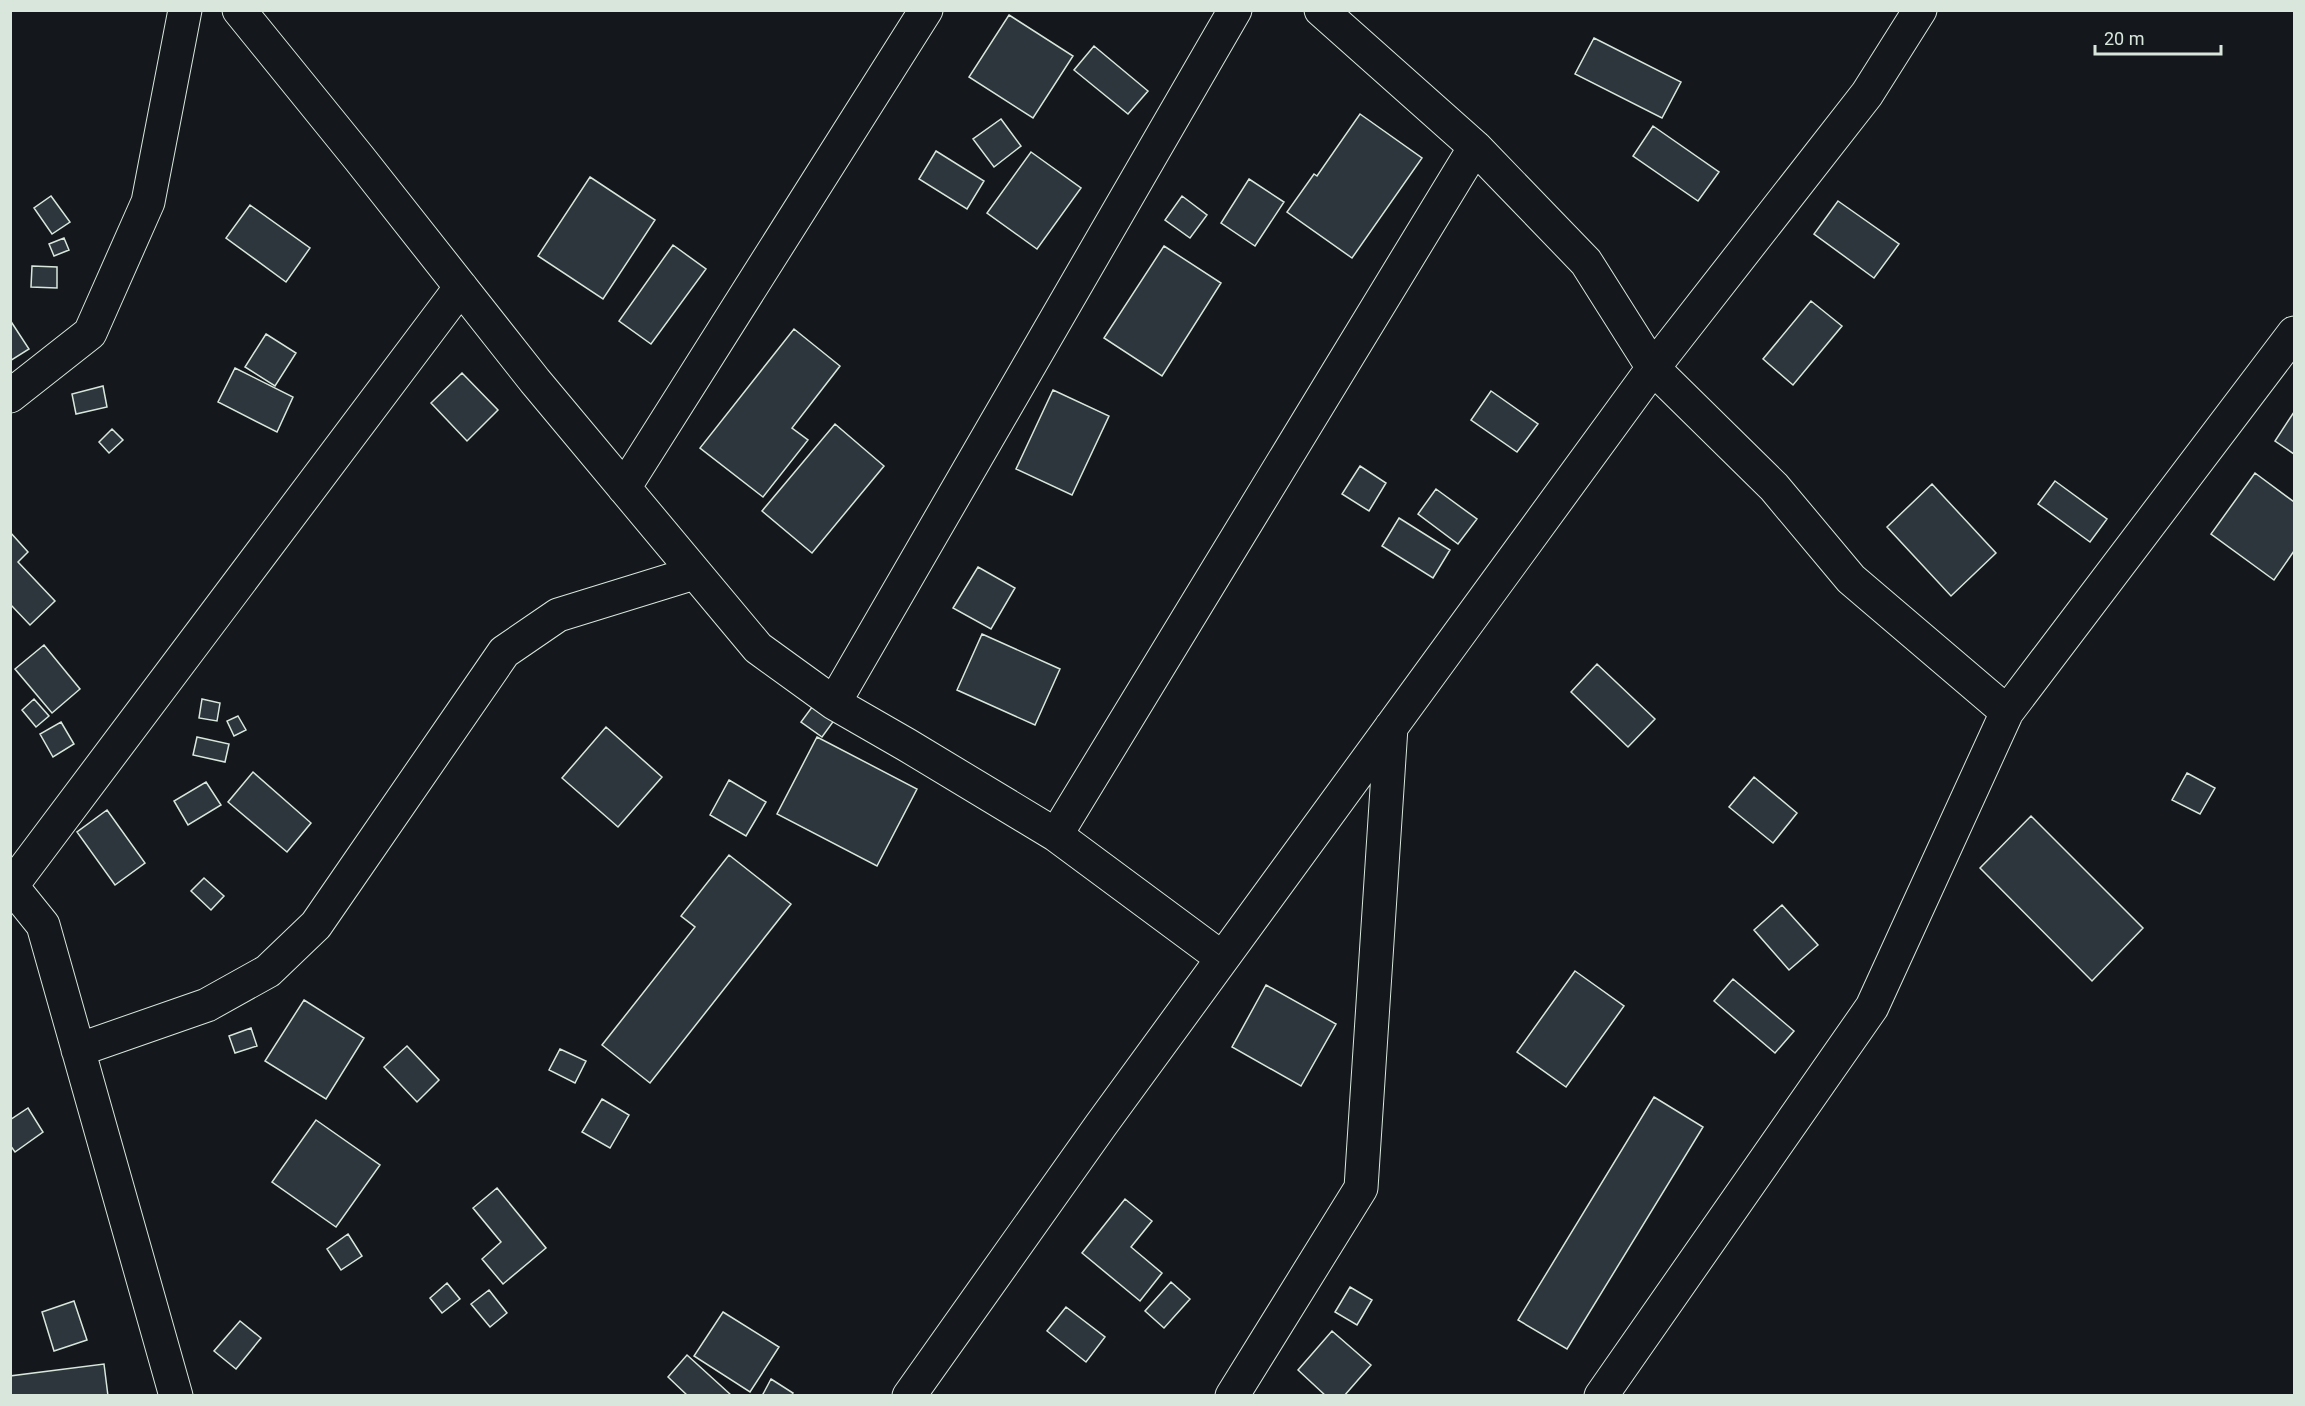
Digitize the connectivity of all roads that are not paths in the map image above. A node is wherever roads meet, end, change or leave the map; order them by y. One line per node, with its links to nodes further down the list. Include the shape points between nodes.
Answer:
1 (184, 10): 11 (street, via 148,202 90,333)
2 (239, 10): 8 (street)
3 (926, 10): 12 (street)
4 (1235, 10): 14 (street)
5 (1321, 10): 7 (street)
6 (1920, 10): 10 (street, via 1867,94)
7 (1475, 147): 10 (street, via 1586,262); 17 (street)
8 (460, 286): 12 (street); 18 (street)
9 (2295, 333): 15 (street)
10 (1653, 368): 15 (street, via 1774,487 1851,579); 16 (street)
11 (10, 396)
12 (624, 488): 13 (street)
13 (694, 573): 14 (street, via 758,648); 20 (street, via 558,615 504,652 316,925 268,971 207,1005)
14 (834, 704): 17 (street, via 908,744)
15 (2007, 712): 24 (street, via 1872,1006)
16 (1391, 727): 19 (street); 23 (street, via 1361,1188)
17 (1056, 835): 19 (street)
18 (12, 884): 20 (street, via 43,925)
19 (1222, 958): 22 (street)
20 (78, 1050): 21 (street)
21 (176, 1395)
22 (909, 1395)
23 (1232, 1395)
24 (1601, 1395)

